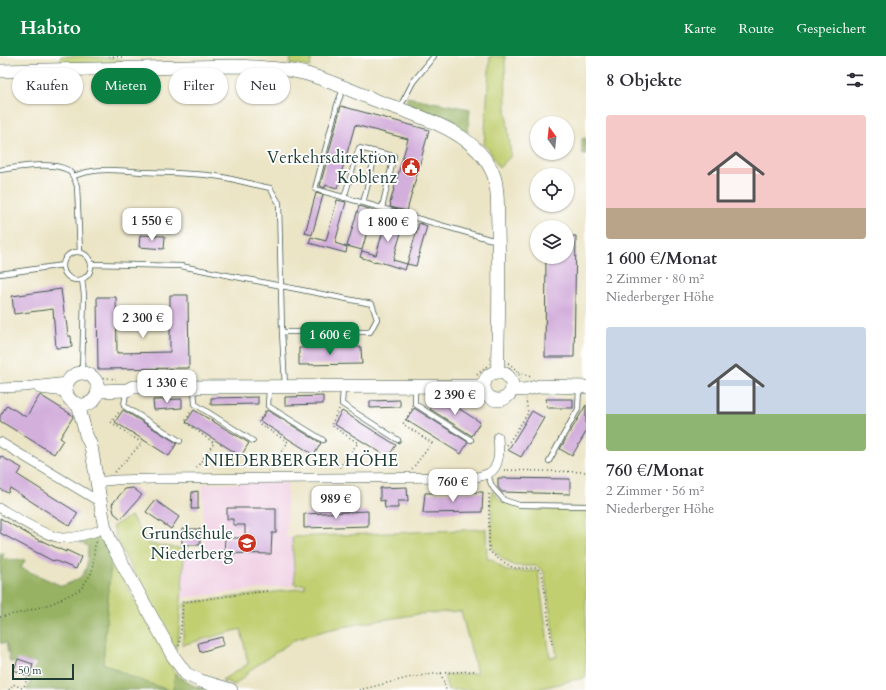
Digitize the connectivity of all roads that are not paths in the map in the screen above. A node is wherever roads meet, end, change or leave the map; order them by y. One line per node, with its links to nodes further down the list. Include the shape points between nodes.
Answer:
1 (434, 56): 4 (lane, via 413,82)
2 (0, 71): 3 (street, via 263,67 307,74)
3 (343, 88): 4 (street); 8 (lane, via 314,189)
4 (399, 109): 11 (street, via 447,128 466,140 484,158 494,176)
5 (376, 152): 8 (lane, via 359,148); 9 (lane); 10 (lane, via 394,156)
6 (0, 170): 7 (lane, via 38,165 53,166 68,170)
7 (74, 176): 12 (lane, via 77,186); 17 (lane, via 95,171 120,170 222,177 270,188 278,203)
8 (344, 198): 9 (lane)
9 (363, 203): 10 (lane)
10 (382, 208): 11 (lane)
11 (498, 240): 19 (street)
12 (80, 252): 13 (lane, via 85,254); 14 (lane, via 67,256)
13 (91, 264): 16 (lane, via 88,274); 17 (lane, via 181,266)
14 (63, 265): 15 (lane); 16 (lane, via 67,276 75,280)
15 (0, 274)
16 (82, 279): 20 (lane)
17 (281, 287): 18 (lane); 18 (lane, via 372,304 377,319 370,332)
18 (282, 332): 22 (lane)
19 (498, 367): 25 (street, via 487,377); 26 (street)
20 (82, 372): 27 (street, via 73,375); 28 (street, via 94,378)
21 (269, 386): 22 (street); 29 (street); 35 (lane, via 268,406)
22 (285, 386): 23 (street)
23 (343, 386): 24 (street); 36 (lane, via 342,404)
24 (416, 386): 25 (street); 37 (lane, via 415,404)
25 (484, 386): 26 (street, via 486,394 497,400 505,398)
26 (518, 386): 30 (street, via 530,383 540,386)
27 (67, 387): 31 (street); 33 (street, via 70,400)
28 (97, 387): 32 (street, via 126,383); 33 (street, via 95,398)
29 (194, 387): 32 (street); 39 (lane, via 195,404)
30 (582, 387): 41 (lane, via 578,409)
31 (0, 388)
32 (130, 388): 38 (lane, via 124,406)
33 (83, 404): 43 (street, via 86,435 91,446)
34 (498, 437): 42 (street, via 499,459)
35 (324, 440)
36 (398, 440)
37 (471, 440)
38 (180, 441)
39 (253, 441)
40 (0, 442): 44 (street)
41 (549, 461)
42 (491, 472): 43 (street, NIEDERBERGER HÖHE, via 476,477 194,478); 45 (lane, via 491,484 494,489 504,500 519,506)
43 (96, 482): 44 (street)
44 (100, 502): 47 (street)
45 (586, 506)
46 (0, 508): 47 (street, via 45,533 62,538)
47 (102, 533): 48 (street, via 112,545 171,653 186,674)
48 (231, 690)

